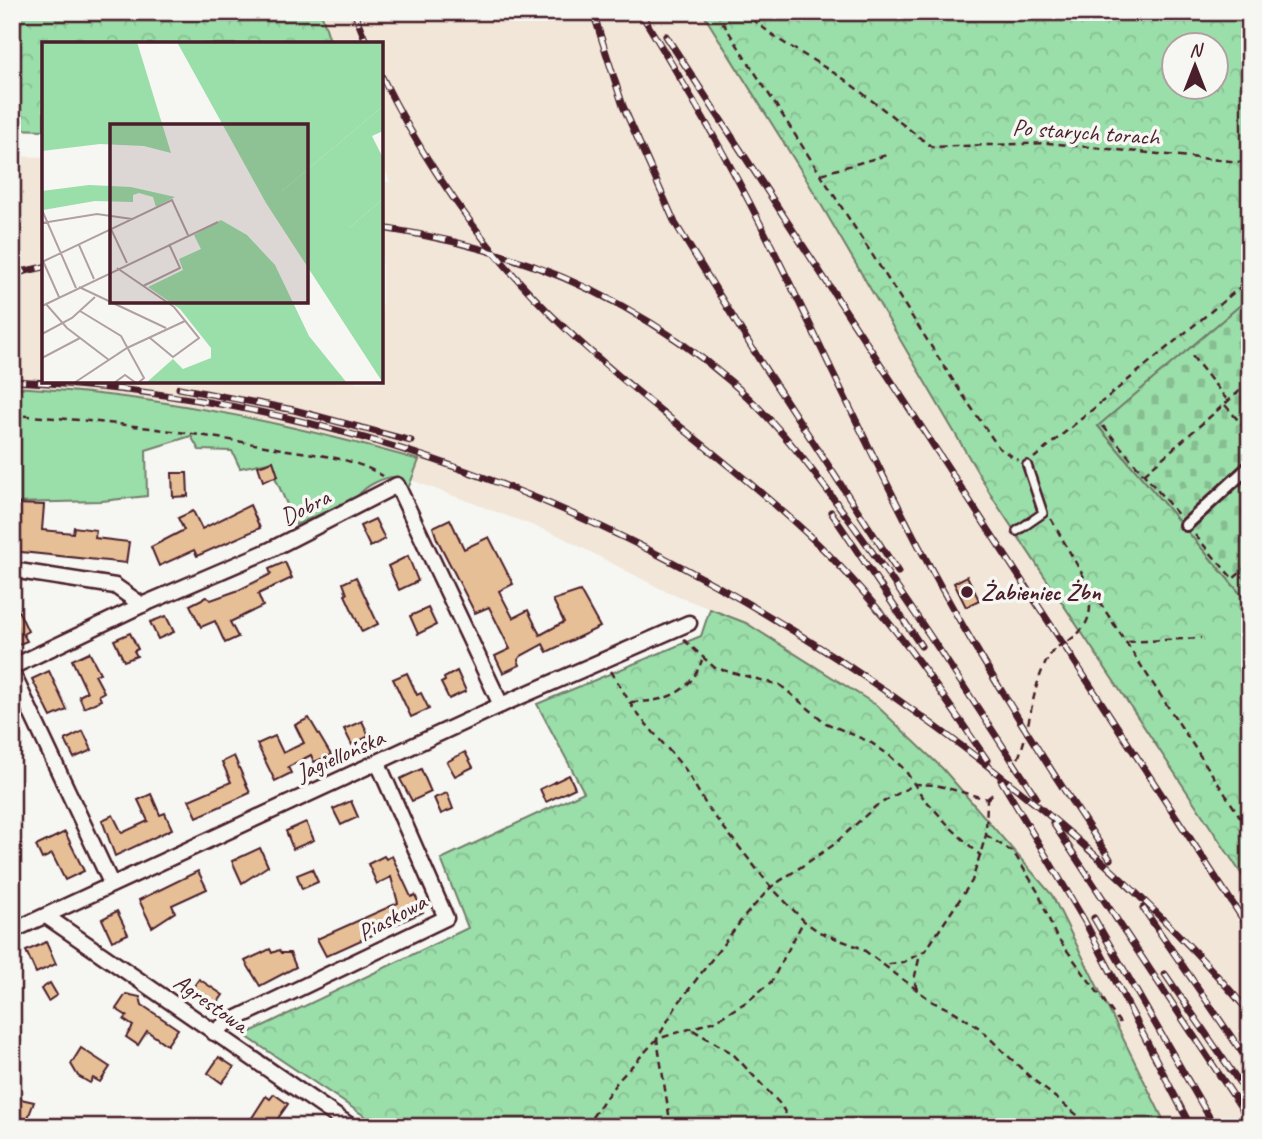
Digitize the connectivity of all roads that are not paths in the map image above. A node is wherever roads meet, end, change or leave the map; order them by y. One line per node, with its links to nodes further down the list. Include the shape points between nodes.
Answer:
1 (1027, 465): 4 (lane, via 1043,508 1038,518)
2 (1250, 466): 3 (street)
3 (1186, 525)
4 (1017, 531)
5 (12, 570): 6 (street, via 115,586)
6 (142, 605): 8 (street, Dobra); 9 (street, Dobra, via 268,551 397,485)
7 (689, 623): 9 (street, Jagiellońska)
8 (12, 670): 11 (street, Dobra)
9 (501, 705): 10 (street, Jagiellońska)
10 (378, 763): 11 (street, Jagiellońska); 14 (street, Piaskowa, via 446,918)
11 (111, 883): 12 (street, Jagiellońska)
12 (46, 916): 13 (street, Jagiellońska); 14 (street, Agrestowa)
13 (12, 931)
14 (214, 1033): 15 (street, Agrestowa)
15 (352, 1127)

